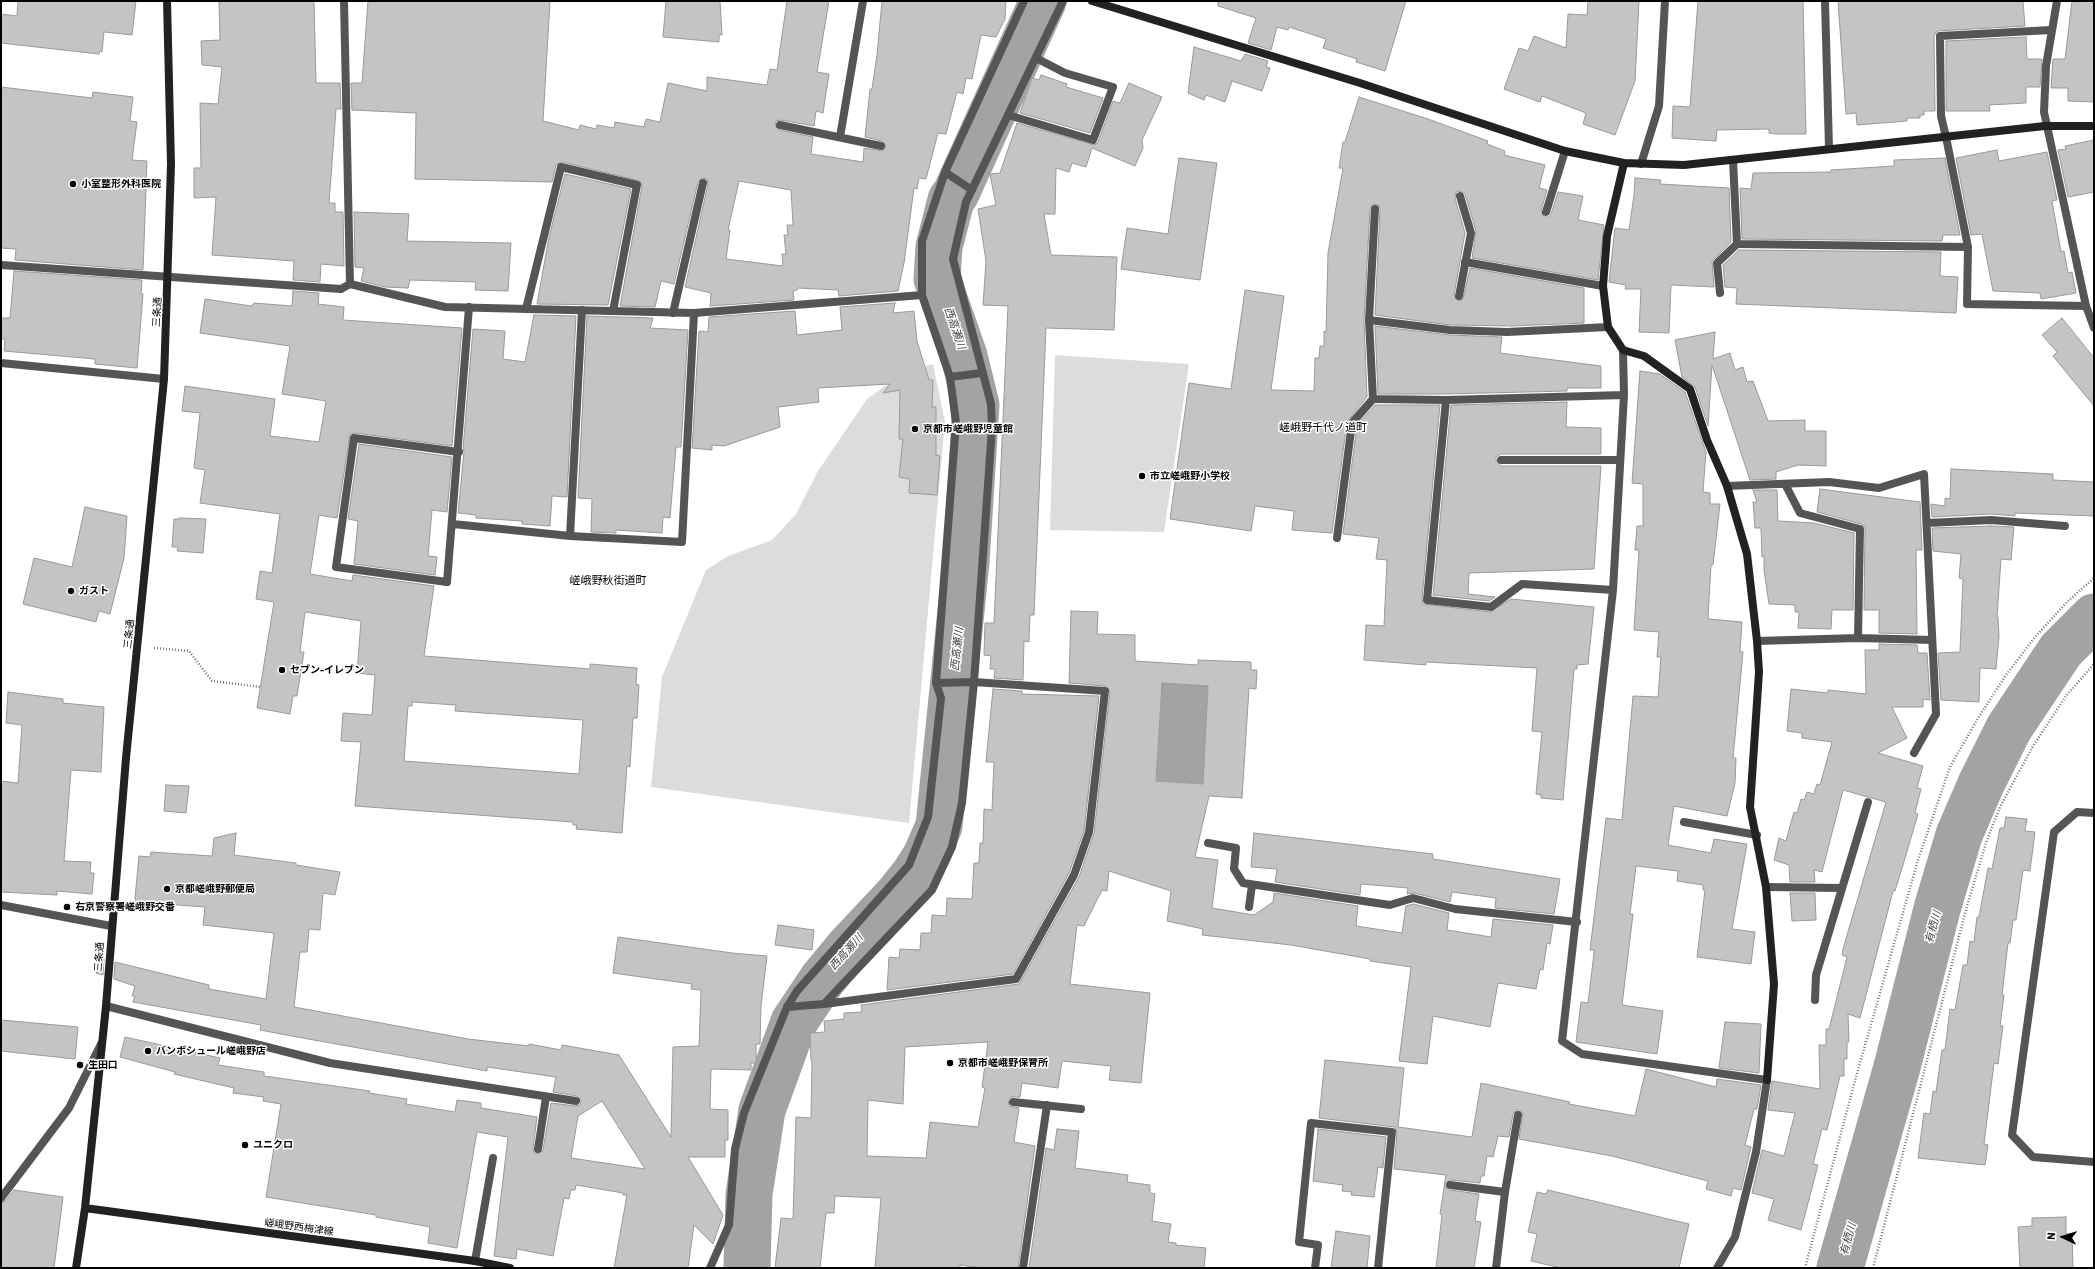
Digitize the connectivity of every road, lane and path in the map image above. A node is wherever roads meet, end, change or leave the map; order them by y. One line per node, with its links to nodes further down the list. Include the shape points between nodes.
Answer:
1 (167, 1): 34 (street, 三条通, via 171,164)
2 (344, 1): 35 (street)
3 (863, 1): 16 (street)
4 (1024, 1): 24 (street)
5 (1064, 1): 11 (street)
6 (1092, 1): 20 (street, via 1360,83)
7 (1665, 1): 23 (street, via 1659,106)
8 (1825, 1): 19 (street)
9 (2056, 1): 10 (street)
10 (2051, 30): 14 (street, via 2046,66); 17 (street, via 1940,36 1940,116)
11 (1036, 58): 12 (street); 12 (street, via 1065,73 1114,87 1093,140)
12 (1008, 115): 26 (street)
13 (780, 125): 16 (street)
14 (2045, 126): 15 (street); 17 (street); 40 (street)
15 (2094, 126)
16 (840, 137): 18 (street)
17 (1946, 137): 19 (street); 31 (street)
18 (881, 146)
19 (1829, 148): 21 (street)
20 (1565, 151): 22 (street); 29 (street)
21 (1733, 160): 23 (street, via 1684,165); 30 (street)
22 (1624, 163): 23 (street); 36 (street, via 1607,236)
23 (1641, 164)
24 (945, 172): 26 (street); 38 (street, via 922,241)
25 (704, 183): 45 (street)
26 (972, 190): 52 (street, via 966,202 953,259)
27 (1460, 196): 32 (street, via 1470,233)
28 (1375, 209): 47 (street)
29 (1546, 212)
30 (1737, 244): 31 (street); 37 (street, via 1717,263)
31 (1968, 247): 40 (street, via 1967,304)
32 (1466, 262): 36 (street); 39 (street)
33 (1, 265): 34 (street)
34 (169, 276): 35 (street, via 341,289); 54 (street, 三条通)
35 (350, 284): 41 (street, via 446,307)
36 (1603, 286): 48 (street)
37 (1720, 294)
38 (922, 295): 46 (street); 53 (street)
39 (1459, 296)
40 (2086, 306): 49 (street)
41 (469, 307): 42 (street); 58 (street)
42 (526, 309): 43 (street); 44 (street, via 561,168 637,185)
43 (582, 310): 44 (street); 66 (street)
44 (613, 311): 45 (street)
45 (673, 313): 46 (street)
46 (694, 314): 66 (street, via 682,542)
47 (1369, 320): 48 (street, via 1450,330 1500,332); 56 (street)
48 (1608, 327): 50 (street)
49 (2094, 328)
50 (1623, 350): 55 (street); 62 (street, via 1644,356 1690,389 1707,440)
51 (1, 364): 54 (street)
52 (982, 373): 53 (street); 75 (street, via 991,404 992,428)
53 (950, 377): 76 (street, via 956,424)
54 (164, 379): 90 (street, 三条通)
55 (1624, 395): 57 (street); 60 (street)
56 (1374, 400): 57 (street); 67 (street, via 1352,423)
57 (1446, 400): 69 (street, via 1427,600 1491,607 1522,584)
58 (459, 452): 64 (street); 64 (street, via 354,438 336,567 448,582)
59 (1501, 460): 60 (street)
60 (1619, 460): 69 (street)
61 (1785, 484): 62 (street); 63 (street, via 1829,482 1879,488 1924,474); 70 (street, via 1800,513 1860,529)
62 (1727, 486): 72 (street, via 1747,554)
63 (1927, 523): 65 (street, via 1991,520); 71 (street)
64 (453, 524): 66 (street)
65 (2065, 526)
66 (570, 536)
67 (1337, 538)
68 (2094, 578): 119 (path, via 2067,602 2035,637 2006,675 1950,767 1918,860)
69 (1612, 590): 89 (street)
70 (1858, 638): 71 (street); 72 (street)
71 (1932, 640): 78 (street, via 1936,714)
72 (1757, 641): 82 (street, via 1758,672 1750,806)
73 (154, 648): 77 (path, via 189,651 212,681)
74 (2094, 664): 120 (path, via 2066,696 2033,746 2000,807 1967,906)
75 (974, 682): 76 (street); 92 (street, via 962,804 952,847 932,890); 92 (street, via 1105,691 1089,832 1074,876 1016,978)
76 (936, 683): 94 (street, via 941,698 928,817 909,865 797,991)
77 (261, 687)
78 (1914, 753)
79 (1868, 802): 86 (street)
80 (2094, 813): 105 (street, via 2077,812 2054,832 2012,1135 2033,1157)
81 (1684, 822): 82 (street)
82 (1757, 835): 85 (street)
83 (1208, 843): 84 (street, via 1236,848 1234,869 1243,883)
84 (1252, 885): 88 (street); 89 (street, via 1390,906 1413,898 1455,909)
85 (1766, 888): 86 (street); 96 (street, via 1774,984)
86 (1841, 888): 91 (street, via 1816,974)
87 (1, 905): 90 (street)
88 (1249, 907)
89 (1577, 922): 96 (street, via 1562,1041 1582,1054)
90 (111, 926): 93 (street, 三条通)
91 (1815, 1000)
92 (824, 1004): 94 (street)
93 (106, 1006): 95 (street, 三条通); 97 (street, via 330,1062)
94 (787, 1007): 113 (street, via 744,1112 735,1149 730,1225)
95 (101, 1044): 108 (street, via 69,1108); 109 (street, 三条通)
96 (1767, 1080): 118 (street, via 1756,1152 1735,1237)
97 (546, 1097): 98 (street); 103 (street)
98 (576, 1101)
99 (1013, 1102): 100 (street)
100 (1047, 1106): 101 (street); 114 (street)
101 (1081, 1109)
102 (1518, 1115): 107 (street)
103 (538, 1149)
104 (493, 1158): 110 (street)
105 (2094, 1162)
106 (1450, 1185): 107 (street)
107 (1505, 1192): 117 (street)
108 (1, 1198)
109 (85, 1208): 110 (street, 嵯峨野西梅津線); 111 (street, 三条通)
110 (475, 1261): 112 (street, 嵯峨野西梅津線)
111 (76, 1268)
112 (510, 1268)
113 (710, 1268)
114 (1023, 1268)
115 (1315, 1268): 116 (street, via 1318,1245 1299,1242 1311,1123 1392,1132)
116 (1378, 1268)
117 (1496, 1268)
118 (1717, 1268)
119 (1805, 1268)
120 (1873, 1268)

